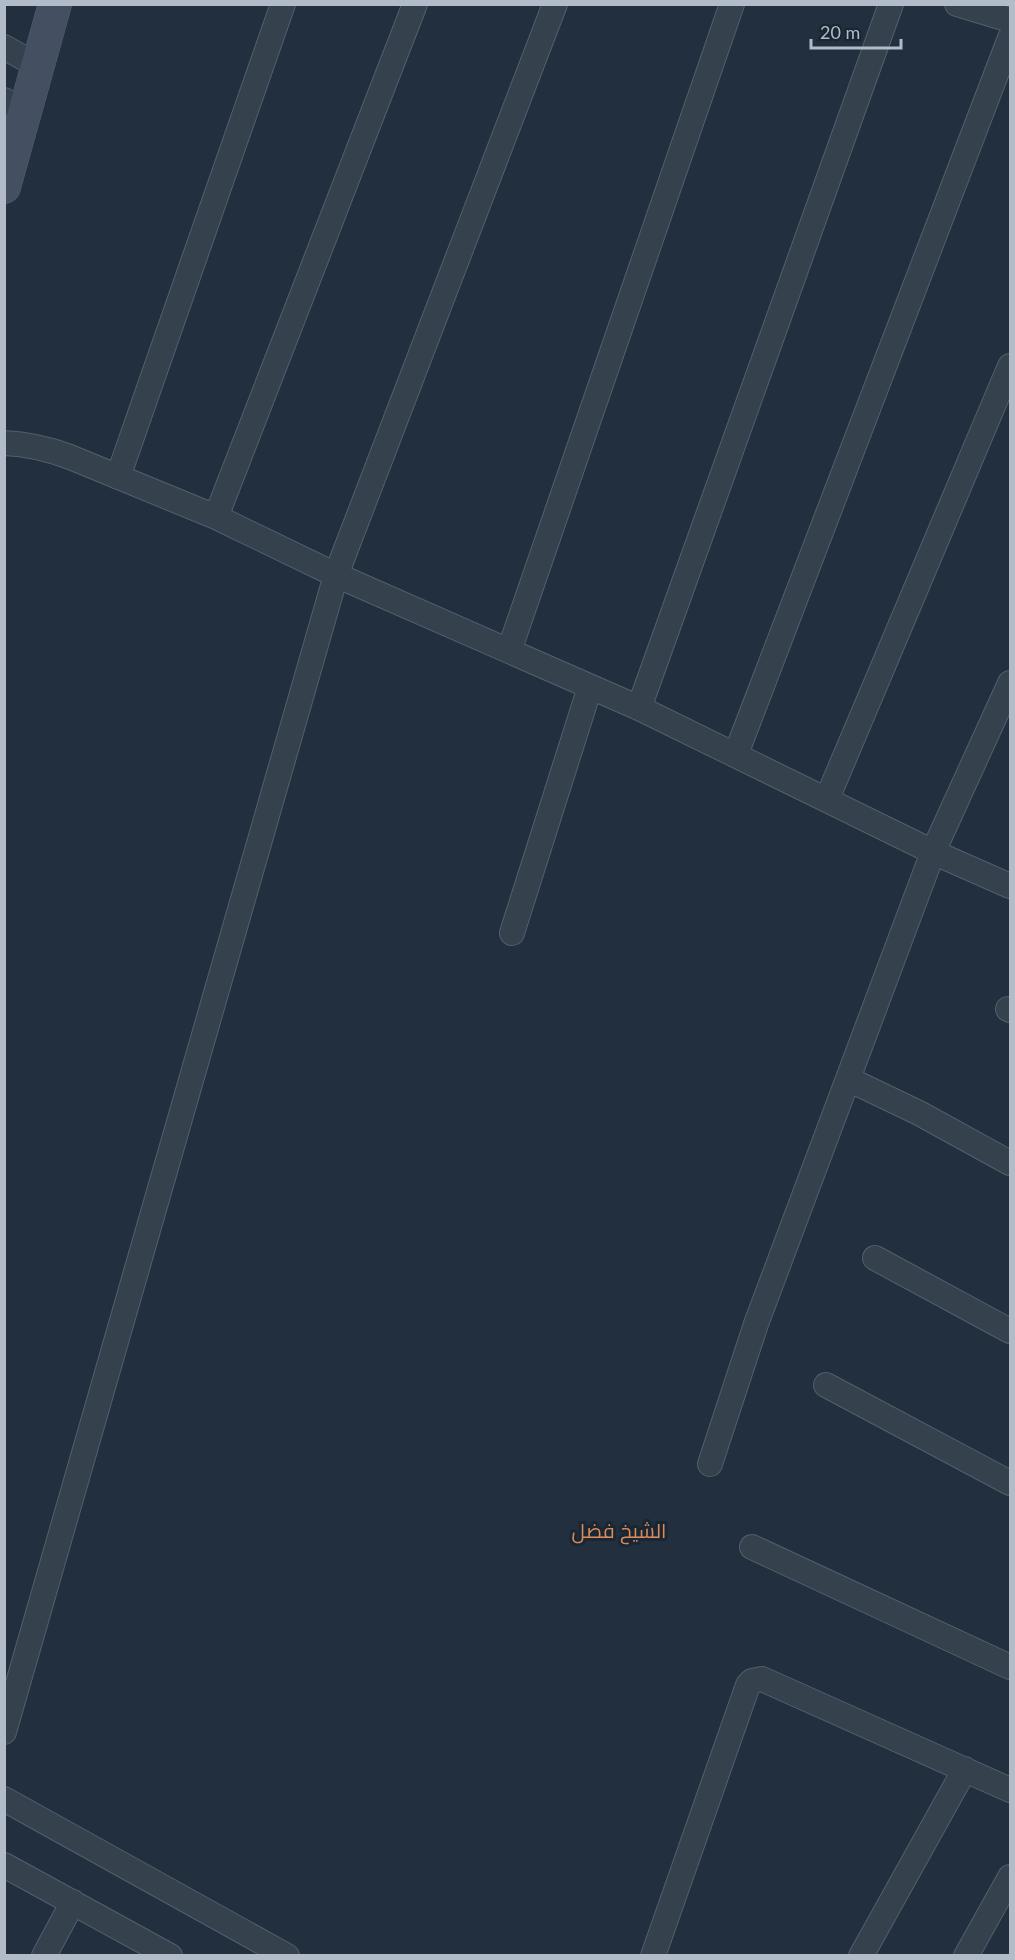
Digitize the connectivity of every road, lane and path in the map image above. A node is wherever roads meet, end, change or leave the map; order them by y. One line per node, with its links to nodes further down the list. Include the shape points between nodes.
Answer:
1 (55, 4): 11 (main road)
2 (283, 4): 16 (street)
3 (414, 4): 17 (street)
4 (555, 4): 18 (street)
5 (732, 4): 19 (street)
6 (891, 4): 22 (street)
7 (957, 4): 8 (street)
8 (1011, 20)
9 (1011, 38): 23 (street)
10 (4, 47): 11 (street)
11 (38, 66): 12 (main road)
12 (15, 106): 13 (main road)
13 (4, 188)
14 (1011, 366): 24 (street)
15 (4, 443): 16 (street, via 47,449)
16 (118, 477): 17 (street)
17 (216, 518): 18 (street)
18 (336, 575): 19 (street); 37 (street)
19 (509, 651): 21 (street)
20 (1011, 683): 25 (street)
21 (590, 687): 22 (street); 27 (street)
22 (639, 708): 23 (street)
23 (736, 754): 24 (street)
24 (827, 799): 25 (street)
25 (933, 852): 26 (street); 28 (street)
26 (1011, 886)
27 (512, 933)
28 (848, 1079): 29 (street); 33 (street, via 756,1324)
29 (1011, 1163)
30 (875, 1258): 31 (street)
31 (1011, 1331)
32 (826, 1385): 34 (street)
33 (710, 1464)
34 (1011, 1483)
35 (752, 1547): 36 (street)
36 (1011, 1667)
37 (4, 1732)
38 (965, 1769): 39 (street); 47 (street, via 762,1679 752,1681); 48 (street)
39 (1011, 1790)
40 (4, 1799): 46 (street)
41 (4, 1865): 43 (street)
42 (1011, 1877): 49 (street)
43 (73, 1902): 44 (street); 45 (street)
44 (44, 1956)
45 (170, 1956)
46 (287, 1956)
47 (653, 1956)
48 (861, 1956)
49 (966, 1956)

